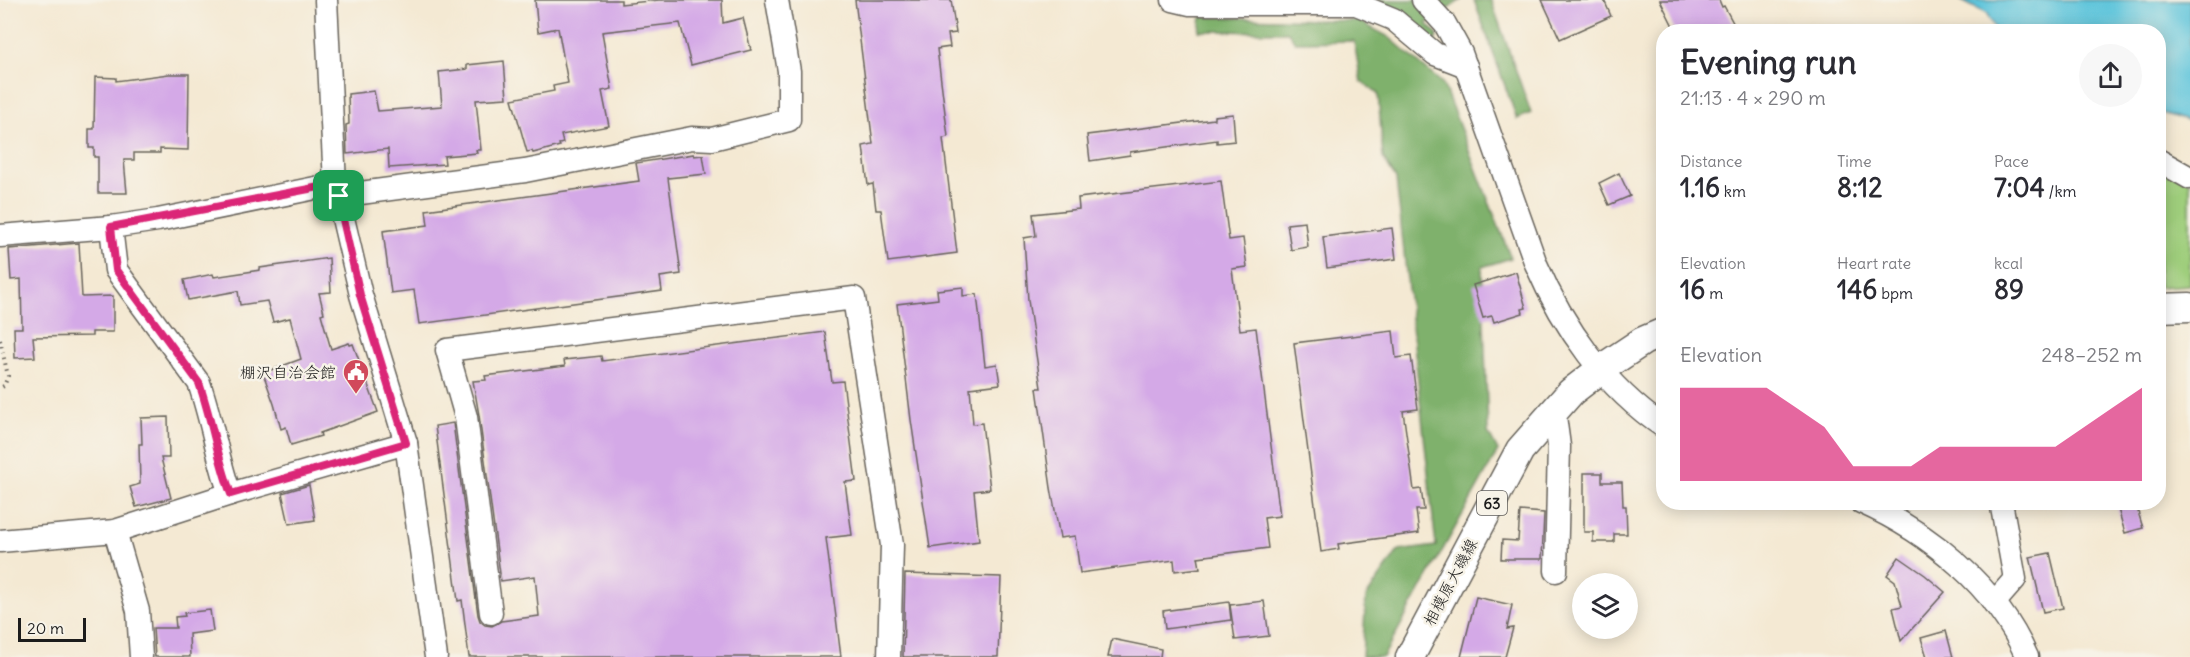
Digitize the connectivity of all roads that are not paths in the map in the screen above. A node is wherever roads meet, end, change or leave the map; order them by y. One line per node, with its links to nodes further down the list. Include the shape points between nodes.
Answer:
1 (326, 0): 8 (street)
2 (777, 0): 8 (street, via 789,71 789,120 712,139 692,138 525,171)
3 (1173, 0): 5 (street, via 1190,4 1356,4 1393,19 1435,54)
4 (1423, 0): 5 (street, via 1445,24)
5 (1466, 66): 14 (street, via 1548,292)
6 (2166, 164): 7 (street)
7 (2190, 178)
8 (337, 190): 9 (street); 17 (street, via 360,295)
9 (111, 227): 10 (street); 18 (street, via 116,270 199,383 219,464)
10 (0, 236)
11 (2190, 307): 12 (main road)
12 (2166, 308)
13 (1656, 335): 14 (main road, 相模原大磯線 / 63)
14 (1601, 369): 15 (main road, 相模原大磯線 / 63); 16 (street, via 1621,394)
15 (1554, 409): 23 (street, via 1559,446); 29 (main road, 相模原大磯線 / 63, via 1520,450)
16 (1656, 422)
17 (406, 443): 18 (street); 27 (street)
18 (231, 494): 21 (street)
19 (1878, 510): 24 (street, via 1914,531 1960,566)
20 (2002, 510): 24 (street, via 2015,579)
21 (115, 531): 22 (street); 26 (street, via 138,611)
22 (0, 541)
23 (1556, 571)
24 (1994, 603): 30 (street)
25 (491, 613): 28 (street, via 466,417 447,350 854,298 892,545)
26 (141, 657)
27 (436, 657)
28 (889, 657)
29 (1410, 657)
30 (2027, 657)

